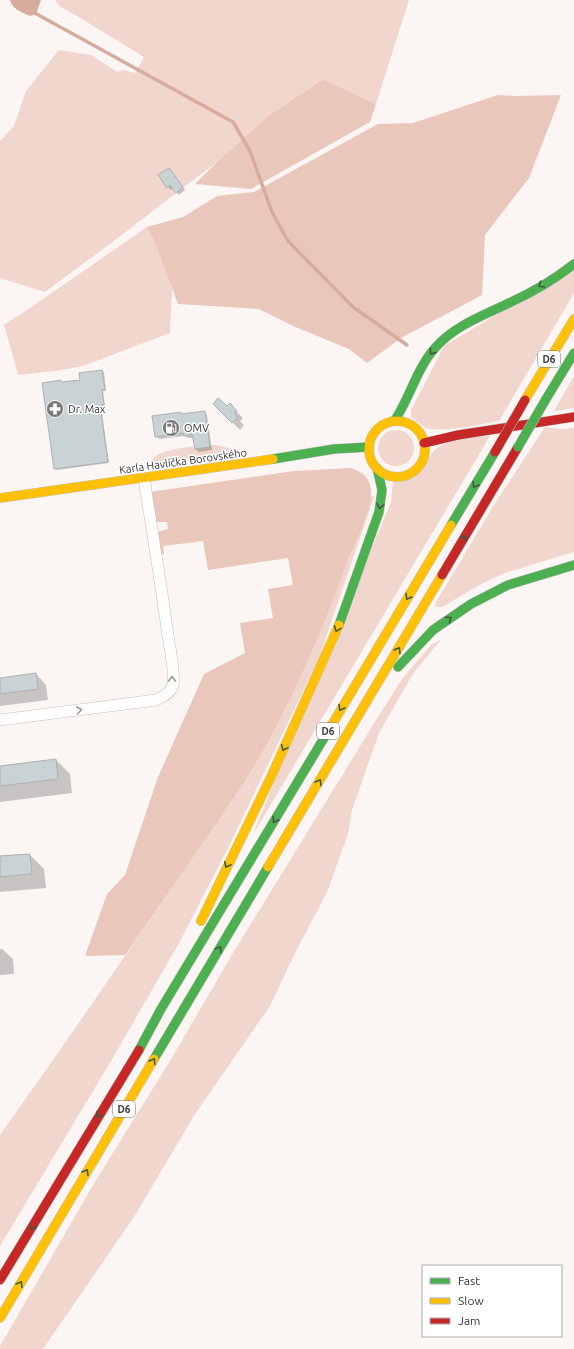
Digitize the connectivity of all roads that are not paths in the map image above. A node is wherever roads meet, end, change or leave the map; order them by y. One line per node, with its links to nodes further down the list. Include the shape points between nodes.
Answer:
1 (574, 264): 5 (main road, one-way to 5, via 525,295 458,328 445,338 426,360)
2 (574, 319): 14 (main road, D6, one-way to 14, bridge)
3 (574, 353): 12 (main road, D6, one-way to 3, bridge)
4 (574, 417): 6 (main road)
5 (395, 420): 6 (main road, via 414,426); 7 (main road, via 377,428 371,437)
6 (424, 442): 8 (main road, via 425,450 421,464 410,473 389,476)
7 (369, 447): 8 (main road, via 370,458); 9 (main road, Karla Havlíčka Borovského)
8 (377, 468): 14 (main road, one-way to 14, via 382,490 379,512 336,633)
9 (144, 478): 10 (main road, Karla Havlíčka Borovského); 13 (street, one-way to 9, via 156,700 170,692 173,680 166,621)
10 (0, 498)
11 (574, 565): 12 (main road, one-way to 11, via 433,630 471,604 508,585)
12 (371, 696): 16 (main road, D6, one-way to 12)
13 (0, 720)
14 (162, 1009): 15 (main road, D6, one-way to 15)
15 (0, 1280)
16 (0, 1318)

